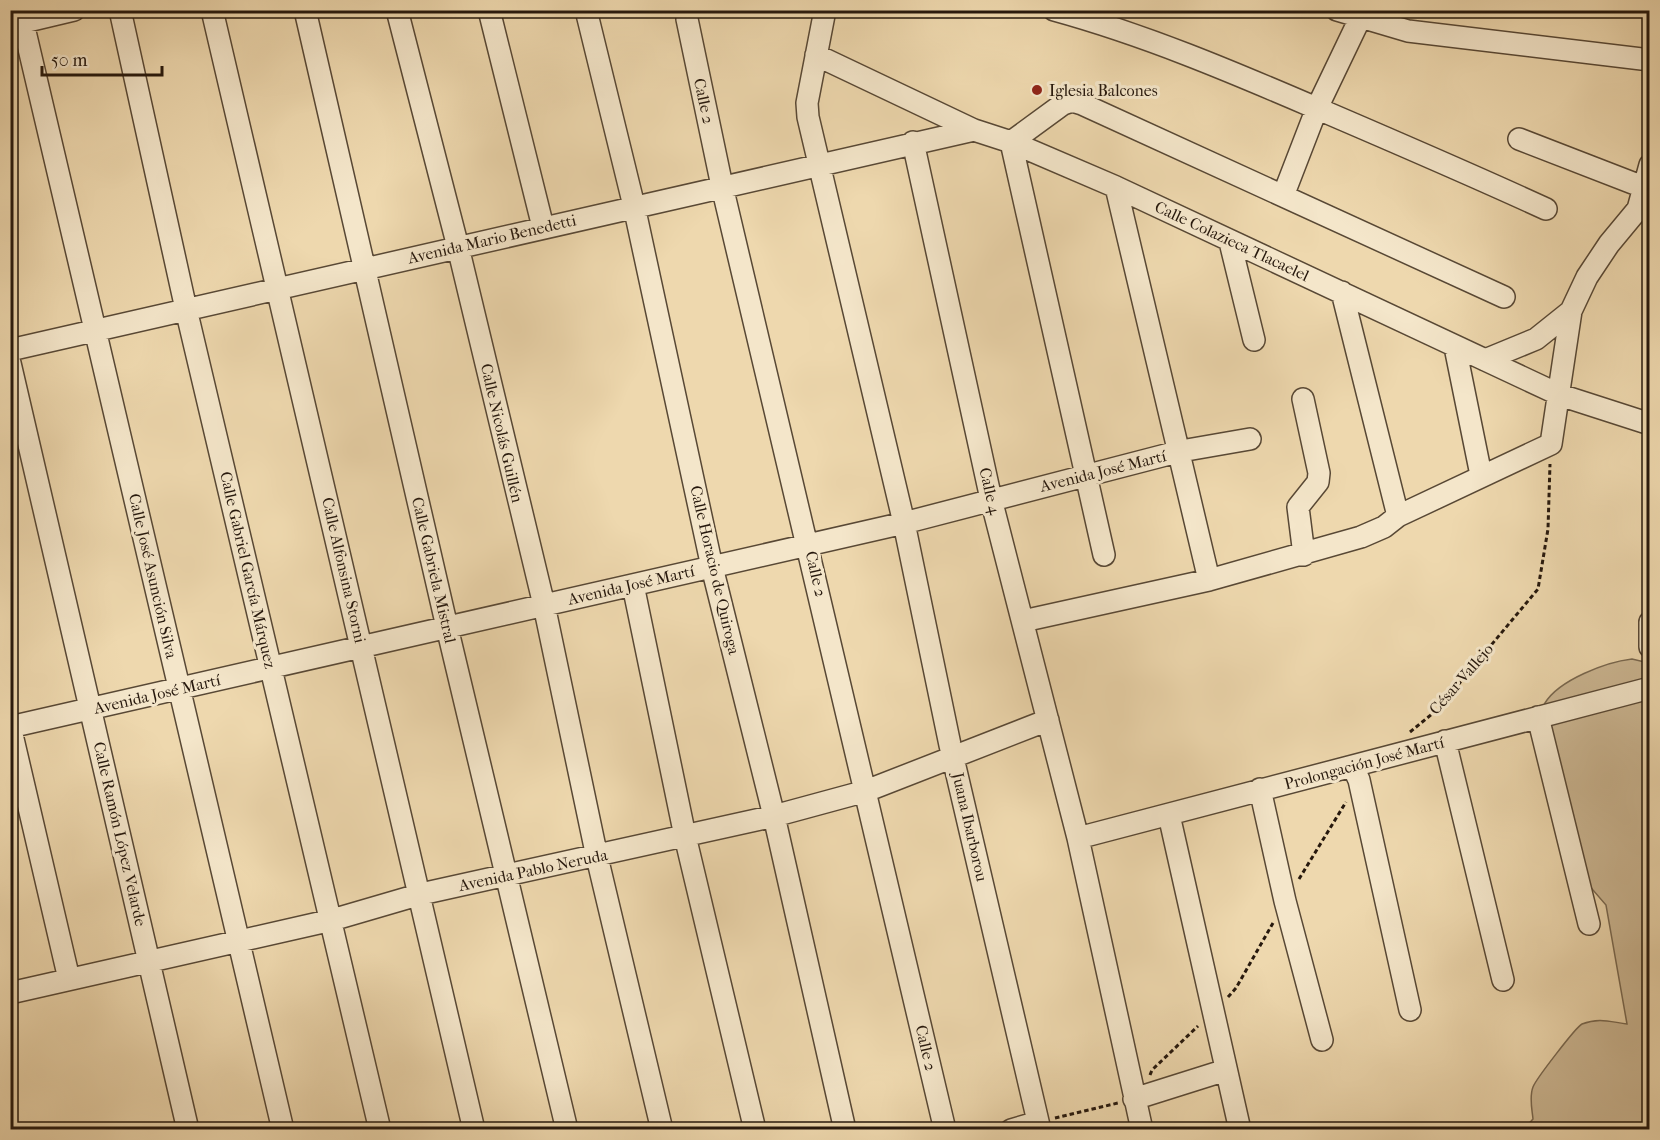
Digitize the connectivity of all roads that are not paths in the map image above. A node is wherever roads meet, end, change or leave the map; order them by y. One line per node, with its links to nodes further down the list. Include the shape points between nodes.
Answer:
1 (74, 10): 13 (street)
2 (120, 10): 36 (street, Calle Gabriel García Márquez)
3 (212, 10): 33 (street, Calle Alfonsina Storni)
4 (305, 10): 32 (street, Calle Gabriela Mistral)
5 (397, 10): 31 (street, Calle Nicolás Guillén)
6 (489, 10): 29 (street)
7 (586, 10): 27 (street, Calle Horacio de Quiroga)
8 (825, 10): 14 (street, Juana Ibarborou)
9 (1054, 10): 16 (street, via 1166,45)
10 (1337, 10): 11 (street)
11 (1362, 15): 15 (street, via 1408,31); 16 (street)
12 (687, 19): 23 (street, Calle 2)
13 (16, 26): 38 (street, Calle José Asunción Silva)
14 (816, 55): 17 (street, Calle Colazieca Tlacaelel); 21 (street, Juana Ibarborou, via 807,103)
15 (1650, 60)
16 (1317, 108): 26 (street); 28 (street)
17 (974, 130): 19 (street, Avenida Mario Benedetti); 20 (street, Calle Colazieca Tlacaelel)
18 (1519, 139): 25 (street)
19 (913, 142): 21 (street, Avenida Mario Benedetti); 51 (street, Calle 4)
20 (1011, 142): 24 (street, Calle Colazieca Tlacaelel); 26 (street, via 1063,104 1072,102); 50 (street)
21 (818, 164): 23 (street, Avenida Mario Benedetti); 53 (street, Juana Ibarborou)
22 (1650, 165): 25 (street)
23 (722, 186): 27 (street, Avenida Mario Benedetti); 54 (street, Calle 2)
24 (1116, 187): 30 (street, Calle Colazieca Tlacaelel); 48 (street)
25 (1643, 187): 37 (street, via 1638,209 1587,277)
26 (1283, 196): 35 (street)
27 (634, 206): 29 (street, Avenida Mario Benedetti); 57 (street, Calle Horacio de Quiroga)
28 (1546, 209)
29 (543, 227): 31 (street, Avenida Mario Benedetti)
30 (1230, 242): 34 (street, Calle Colazieca Tlacaelel); 39 (street)
31 (458, 247): 32 (street, Avenida Mario Benedetti); 60 (street, Calle Nicolás Guillén)
32 (364, 268): 33 (street, Avenida Mario Benedetti); 63 (street, Calle Gabriela Mistral)
33 (278, 288): 36 (street, Avenida Mario Benedetti); 64 (street, Calle Alfonsina Storni)
34 (1342, 292): 40 (street, Calle Colazieca Tlacaelel); 52 (street)
35 (1504, 297)
36 (186, 309): 38 (street, Avenida Mario Benedetti); 66 (street, Calle Gabriel García Márquez)
37 (1571, 311): 42 (street, via 1536,339); 44 (street)
38 (95, 330): 41 (street, Avenida Mario Benedetti); 67 (street, Calle José Asunción Silva)
39 (1254, 340)
40 (1455, 346): 42 (street, Calle Colazieca Tlacaelel); 49 (street)
41 (10, 350)
42 (1485, 360): 44 (street, Calle Colazieca Tlacaelel)
43 (10, 363): 69 (street, Calle Ramón López Velarde)
44 (1560, 395): 46 (street, Calle Colazieca Tlacaelel); 49 (street, via 1551,444)
45 (1303, 399): 56 (street, via 1319,473 1314,490 1298,507)
46 (1650, 424)
47 (1250, 439): 48 (street, Avenida José Martí)
48 (1181, 451): 50 (street, Avenida José Martí); 58 (street)
49 (1481, 476): 52 (street)
50 (1084, 477): 51 (street, Avenida José Martí); 55 (street)
51 (991, 499): 53 (street, Avenida José Martí); 61 (street, Calle 4)
52 (1398, 516): 56 (street, via 1361,537)
53 (904, 523): 54 (street, Avenida José Martí); 74 (street, Juana Ibarborou)
54 (809, 545): 57 (street, Avenida José Martí); 77 (street, Calle 2)
55 (1104, 555)
56 (1304, 555): 58 (street)
57 (712, 567): 59 (street, Avenida José Martí); 79 (street, Calle Horacio de Quiroga)
58 (1209, 580): 61 (street)
59 (633, 585): 60 (street, Avenida José Martí); 80 (street)
60 (544, 605): 63 (street, Avenida José Martí); 82 (street, Calle Nicolás Guillén)
61 (1023, 621): 71 (street, Calle 4)
62 (1650, 622): 65 (street)
63 (447, 627): 64 (street, Avenida José Martí); 83 (street, Calle Gabriela Mistral)
64 (362, 647): 66 (street, Avenida José Martí); 84 (street, Calle Alfonsina Storni)
65 (1650, 647)
66 (271, 667): 67 (street, Avenida José Martí); 85 (street, Calle Gabriel García Márquez)
67 (180, 688): 69 (street, Avenida José Martí); 87 (street, Calle José Asunción Silva)
68 (1650, 688): 70 (street, Prolongación José Martí)
69 (91, 709): 72 (street, Avenida José Martí); 88 (street, Calle Ramón López Velarde)
70 (1538, 717): 73 (street, Prolongación José Martí); 86 (street)
71 (1048, 720): 74 (street, Avenida Pablo Neruda); 81 (street, Calle 4)
72 (11, 727): 89 (street)
73 (1445, 741): 75 (street, Prolongación José Martí); 90 (street)
74 (954, 759): 77 (street, Avenida Pablo Neruda); 96 (street, Juana Ibarborou)
75 (1356, 774): 76 (street, Prolongación José Martí); 92 (street)
76 (1260, 789): 78 (street, Prolongación José Martí); 93 (street)
77 (866, 791): 79 (street, Avenida Pablo Neruda); 105 (street, Calle 2)
78 (1168, 815): 81 (street, Prolongación José Martí); 94 (street)
79 (774, 816): 80 (street, Avenida Pablo Neruda); 104 (street, Calle Horacio de Quiroga)
80 (686, 836): 82 (street, Avenida Pablo Neruda); 103 (street)
81 (1078, 838): 95 (street, Calle 4)
82 (597, 857): 83 (street, Avenida Pablo Neruda); 102 (street, Calle Nicolás Guillén)
83 (509, 875): 84 (street, Avenida Pablo Neruda); 101 (street, Calle Gabriela Mistral)
84 (421, 894): 85 (street, Avenida Pablo Neruda); 100 (street, Calle Alfonsina Storni)
85 (332, 920): 87 (street, Avenida Pablo Neruda); 99 (street, Calle Gabriel García Márquez)
86 (1589, 924)
87 (239, 942): 88 (street, Avenida Pablo Neruda); 98 (street, Calle José Asunción Silva)
88 (149, 960): 89 (street, Avenida Pablo Neruda); 97 (street, Calle Ramón López Velarde)
89 (69, 980): 91 (street, Avenida Pablo Neruda)
90 (1503, 980)
91 (10, 993)
92 (1410, 1010)
93 (1322, 1040)
94 (1226, 1070): 95 (street); 108 (street)
95 (1140, 1097): 107 (street, Calle 4)
96 (1039, 1126): 106 (street)
97 (188, 1130)
98 (283, 1130)
99 (380, 1130)
100 (474, 1130)
101 (567, 1130)
102 (662, 1130)
103 (755, 1130)
104 (844, 1130)
105 (945, 1130)
106 (1011, 1130)
107 (1142, 1130)
108 (1240, 1130)

